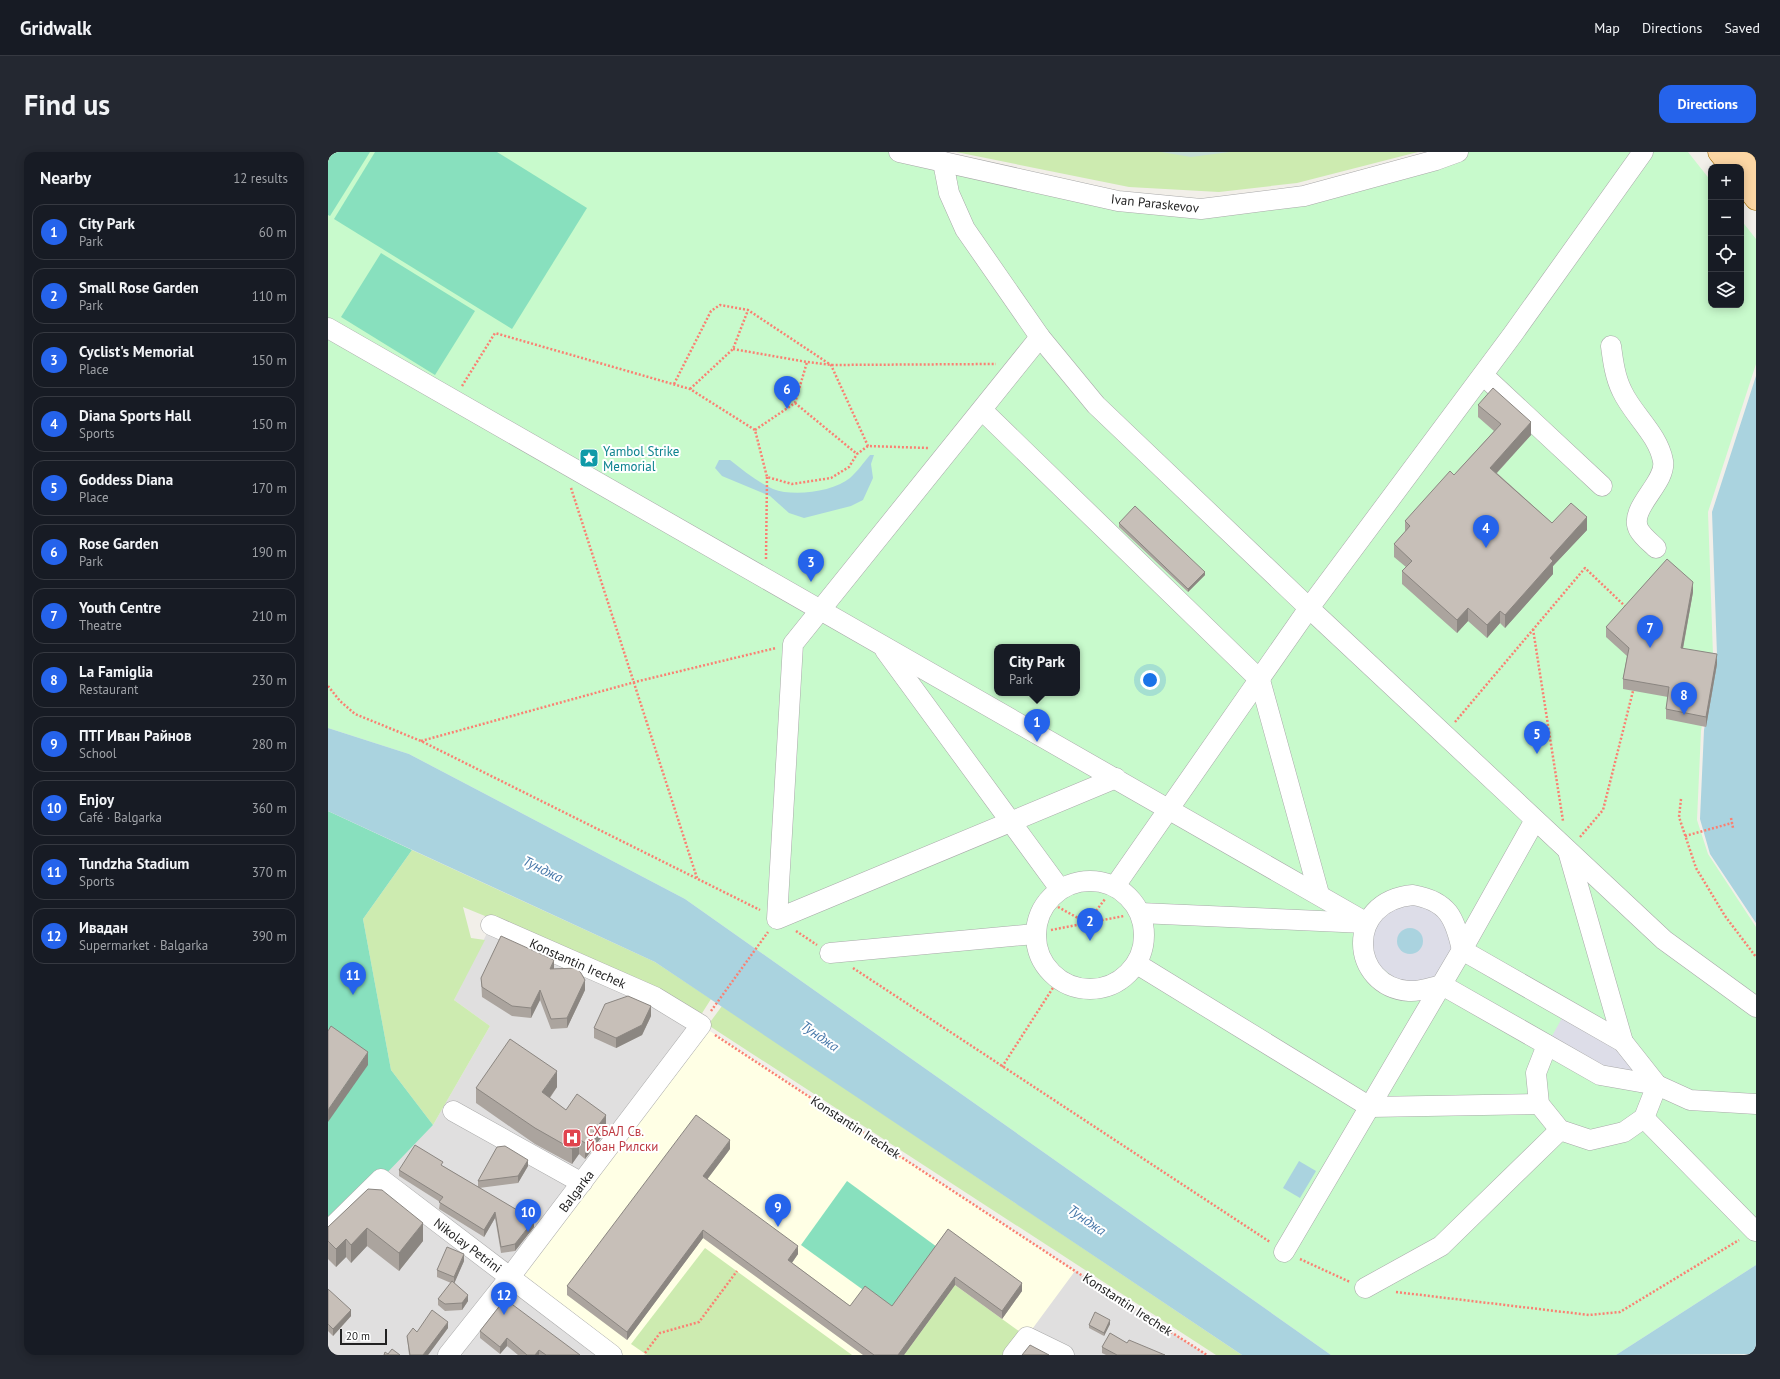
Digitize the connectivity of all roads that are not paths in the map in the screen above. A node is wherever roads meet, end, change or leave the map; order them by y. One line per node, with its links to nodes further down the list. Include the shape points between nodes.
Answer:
1 (899, 152): 6 (street, Ivan Paraskevov)
2 (1458, 152): 6 (street, Ivan Paraskevov, via 1304,196 1200,209 1118,201)
3 (1643, 152): 12 (street)
4 (1719, 152): 7 (main road)
5 (1738, 152): 8 (main road)
6 (943, 162): 10 (street, via 950,193 965,229)
7 (1729, 164)
8 (1750, 186)
9 (328, 328): 17 (street)
10 (1040, 337): 13 (street); 16 (street, via 1096,405)
11 (1611, 346): 15 (street, via 1614,368 1622,391 1659,447 1664,463 1660,477 1638,517 1639,530)
12 (1483, 375): 14 (street); 16 (street)
13 (982, 410): 17 (street); 19 (street)
14 (1602, 486)
15 (1656, 548)
16 (1310, 608): 19 (street); 22 (street)
17 (821, 610): 18 (street); 23 (street, via 792,644 777,919)
18 (881, 644): 20 (street); 23 (street)
19 (1260, 680): 21 (street); 26 (street)
20 (1116, 778): 21 (street); 23 (street)
21 (1170, 809): 25 (street); 26 (street)
22 (1535, 820): 24 (street); 32 (street)
23 (1012, 822): 27 (street)
24 (1568, 851): 36 (street, via 1664,940); 38 (street)
25 (1115, 886): 27 (street, via 1097,880 1078,881); 28 (street, via 1130,898)
26 (1319, 894): 29 (street)
27 (1054, 895): 31 (street, via 1038,916)
28 (1140, 913): 29 (street); 34 (street, via 1145,930 1144,948)
29 (1367, 923): 32 (street, via 1377,909 1390,900 1400,896 1426,897 1444,907 1452,916); 35 (street, via 1363,937 1364,954 1374,974 1383,982 1396,989 1410,991)
30 (491, 925): 37 (street, Konstantin Irechek, via 655,997)
31 (1035, 934): 33 (street); 34 (street, via 1037,951 1045,967 1058,980 1074,988 1092,990 1109,986 1125,977)
32 (1462, 950): 35 (street); 38 (street)
33 (830, 953)
34 (1137, 964): 43 (street)
35 (1442, 985): 39 (street); 43 (street)
36 (1756, 1007)
37 (700, 1025): 47 (street, Balgarka)
38 (1623, 1042): 40 (street)
39 (1547, 1045): 40 (street, via 1600,1075); 41 (street, via 1536,1073)
40 (1657, 1085): 42 (street, via 1690,1100); 45 (street)
41 (1539, 1104): 43 (street); 46 (street)
42 (1756, 1104)
43 (1370, 1107): 50 (street)
44 (453, 1111): 47 (street)
45 (1644, 1118): 46 (street, via 1624,1132 1590,1140); 49 (street)
46 (1560, 1130): 52 (street, via 1441,1246)
47 (582, 1183): 51 (street, Balgarka)
48 (328, 1231): 51 (street, Nikolay Petrini, via 381,1179)
49 (1755, 1231)
50 (1284, 1252)
51 (510, 1278): 53 (street, Balgarka); 54 (street, Nikolay Petrini)
52 (1365, 1288)
53 (448, 1355)
54 (612, 1355)
55 (1013, 1355): 56 (street, via 1027,1337)
56 (1064, 1355)

